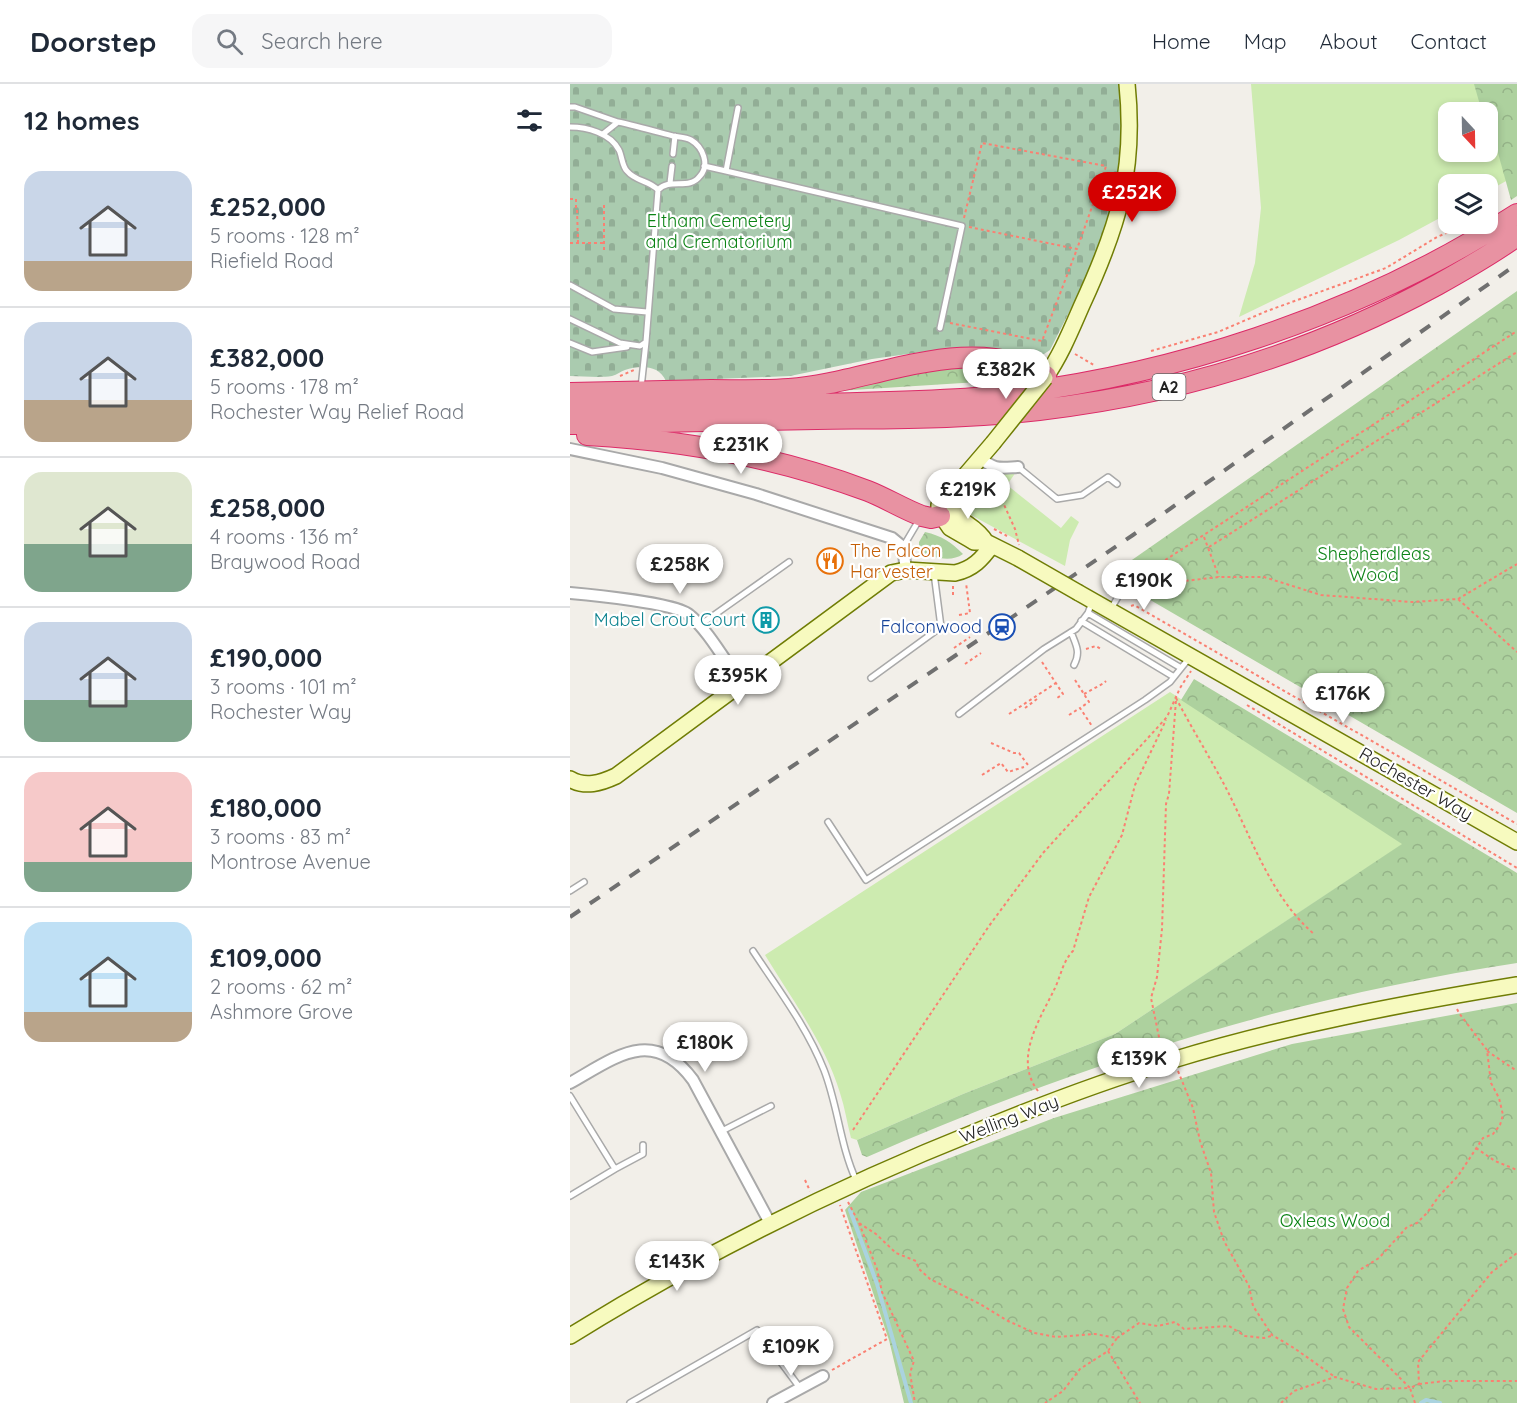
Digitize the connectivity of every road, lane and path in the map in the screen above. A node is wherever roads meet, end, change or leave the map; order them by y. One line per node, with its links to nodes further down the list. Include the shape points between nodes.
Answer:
1 (1127, 84): 13 (street, via 1130,139)
2 (570, 107): 4 (lane)
3 (738, 108): 11 (lane)
4 (618, 122): 6 (lane); 7 (lane)
5 (570, 127): 6 (lane)
6 (603, 134): 15 (lane, via 619,150 626,171)
7 (675, 136): 8 (lane); 10 (lane, via 700,148)
8 (673, 154)
9 (672, 166): 14 (lane)
10 (704, 166): 11 (lane); 14 (lane, via 692,182)
11 (726, 171): 19 (lane)
12 (1103, 176): 13 (path); 19 (path, via 1106,166 982,143); 25 (path)
13 (1126, 180): 39 (street, via 1104,256)
14 (670, 183): 15 (lane)
15 (658, 190): 28 (lane)
16 (570, 199): 23 (path, via 576,200)
17 (604, 205): 24 (path)
18 (1517, 213): 43 (highway, A2, via 1377,289 1299,322 1189,358 1010,394)
19 (962, 226): 25 (path); 30 (lane)
20 (1444, 234): 35 (path, via 1386,268 1218,332)
21 (1517, 236): 43 (highway, A2, via 1378,315 1286,353 1194,381 1120,398 1027,412 938,418)
22 (570, 243): 23 (path)
23 (578, 243): 24 (path)
24 (604, 243): 26 (path)
25 (1077, 249): 30 (path, via 1042,341)
26 (604, 252)
27 (570, 285): 28 (lane, via 614,309)
28 (647, 312): 32 (lane)
29 (570, 319): 34 (lane)
30 (940, 325)
31 (1517, 331): 53 (path)
32 (646, 342): 34 (lane); 40 (lane)
33 (570, 343): 34 (lane, via 592,352)
34 (632, 346)
35 (1148, 351)
36 (1517, 352): 56 (path)
37 (1072, 353): 38 (path)
38 (1094, 365)
39 (1046, 377): 40 (highway, via 1015,362 957,358 795,388); 47 (street, bridge)
40 (641, 392): 41 (highway)
41 (570, 393)
42 (570, 407): 43 (highway, A2)
43 (789, 412): 44 (highway, A2)
44 (570, 424)
45 (570, 435): 51 (highway, via 656,440 743,454 802,469)
46 (570, 449): 55 (street, via 662,468 756,494 892,538)
47 (986, 465): 48 (street, via 998,469); 49 (street); 57 (path, via 1015,529)
48 (1018, 466): 50 (lane, via 1058,499 1082,495 1108,477)
49 (963, 478): 51 (street, via 944,495); 54 (street, via 954,498 956,514 963,523)
50 (1117, 484)
51 (931, 516): 54 (street, Rochester Way, via 974,542); 55 (lane)
52 (989, 526): 54 (path)
53 (1203, 536): 56 (path); 62 (path)
54 (992, 540): 57 (street, Rochester Way); 61 (street, via 982,560 969,568 955,573)
55 (903, 547): 60 (street)
56 (1209, 548): 63 (path)
57 (1019, 551): 71 (street, Rochester Way, bridge)
58 (789, 562): 76 (lane)
59 (1517, 564): 70 (path)
60 (906, 570): 61 (street); 90 (street, via 891,573)
61 (934, 572): 87 (lane, via 941,627)
62 (1148, 572): 66 (path); 67 (path)
63 (1218, 577): 66 (path); 70 (path, via 1264,577 1321,595 1412,602)
64 (966, 583): 74 (path, via 970,613)
65 (952, 584): 69 (path)
66 (1152, 584): 67 (path)
67 (1123, 588): 73 (lane)
68 (570, 593): 76 (street, via 677,609)
69 (953, 596)
70 (1458, 599): 80 (path)
71 (1089, 603): 73 (street, Rochester Way); 75 (lane); 85 (lane)
72 (1126, 608): 110 (path, Rochester Way, via 1134,605)
73 (1110, 610): 85 (street, Rochester Way)
74 (959, 615)
75 (1081, 621): 77 (lane); 86 (lane)
76 (699, 626): 90 (street)
77 (1071, 632): 84 (lane, via 1079,649); 99 (lane)
78 (970, 637): 79 (path)
79 (954, 649)
80 (1517, 652)
81 (981, 653): 83 (path)
82 (1040, 659): 91 (path)
83 (965, 664)
84 (1074, 665)
85 (1186, 665): 86 (lane); 95 (path); 111 (street, Rochester Way)
86 (1174, 677): 103 (lane)
87 (871, 678)
88 (1076, 680): 92 (path)
89 (1106, 681): 92 (path)
90 (741, 683): 108 (street, via 616,776 590,784)
91 (1056, 683): 93 (path, via 1063,694); 94 (path)
92 (1084, 694): 98 (path, via 1089,702)
93 (1056, 696)
94 (1035, 697): 97 (path); 100 (path)
95 (1176, 698): 102 (path); 115 (path, via 1226,787 1278,893); 120 (path, via 1166,804 1162,929 1151,998 1160,1042)
96 (1241, 701): 112 (path, Rochester Way)
97 (1025, 708)
98 (1080, 708): 101 (path); 103 (path)
99 (959, 714)
100 (1009, 714)
101 (1069, 715)
102 (1167, 717): 123 (path, via 1135,785 1122,835 1089,897 1073,951 1040,1015 1027,1064); 126 (path, via 1043,853 989,926)
103 (1095, 731): 106 (lane)
104 (991, 743): 105 (path, via 1019,753)
105 (1030, 766): 106 (path); 107 (path, via 1008,772 1001,763)
106 (1036, 770): 109 (lane, via 866,880)
107 (982, 775)
108 (570, 778)
109 (828, 822)
110 (1517, 824)
111 (1517, 842)
112 (1517, 868)
113 (584, 882): 114 (lane)
114 (570, 891)
115 (1314, 934)
116 (753, 951): 133 (lane, via 797,1018 824,1069 848,1162)
117 (1517, 986): 118 (street, Welling Way)
118 (1452, 996): 119 (path, via 1459,1013); 120 (street, Welling Way)
119 (1487, 1050): 121 (path); 129 (path, via 1491,1083 1503,1115 1493,1134 1483,1138)
120 (1168, 1054): 133 (street, Welling Way); 141 (path, via 1193,1108 1211,1173 1214,1212 1224,1241)
121 (1517, 1071)
122 (570, 1083): 127 (street, via 630,1051 664,1054 683,1067 693,1080)
123 (1038, 1091)
124 (570, 1096): 130 (lane)
125 (771, 1106): 127 (lane)
126 (853, 1130)
127 (720, 1132): 138 (street)
128 (643, 1145): 130 (lane, via 643,1154)
129 (1476, 1148): 131 (path); 150 (path, via 1427,1213 1407,1227 1379,1258 1358,1271 1347,1288 1343,1309 1349,1327)
130 (615, 1169): 135 (lane)
131 (1517, 1170)
132 (805, 1180): 134 (path)
133 (857, 1181): 138 (street, Welling Way)
134 (810, 1191)
135 (570, 1196)
136 (848, 1202): 139 (path)
137 (845, 1215): 145 (path, via 887,1339)
138 (770, 1223): 142 (street, Welling Way)
139 (859, 1223): 143 (path, via 896,1253 916,1261 930,1279 1008,1321 1056,1337 1095,1334); 153 (path, via 882,1292 914,1361 910,1373)
140 (1517, 1253): 148 (path, via 1492,1272 1418,1362)
141 (1272, 1335): 143 (path, via 1245,1336 1229,1326 1184,1329 1174,1322 1158,1326 1139,1323); 146 (path)
142 (570, 1336)
143 (1117, 1338): 144 (path)
144 (1108, 1351): 154 (path, via 1080,1369 1063,1391); 155 (path)
145 (823, 1376): 149 (street)
146 (1335, 1377): 150 (path, via 1376,1389); 156 (path, via 1294,1391)
147 (1517, 1381): 148 (path)
148 (1419, 1384): 150 (path)
149 (800, 1388): 151 (lane, via 757,1330); 152 (street)
150 (1410, 1388): 157 (path)
151 (630, 1403)
152 (773, 1403)
153 (915, 1403)
154 (1045, 1403)
155 (1140, 1403)
156 (1281, 1403)
157 (1415, 1403)

